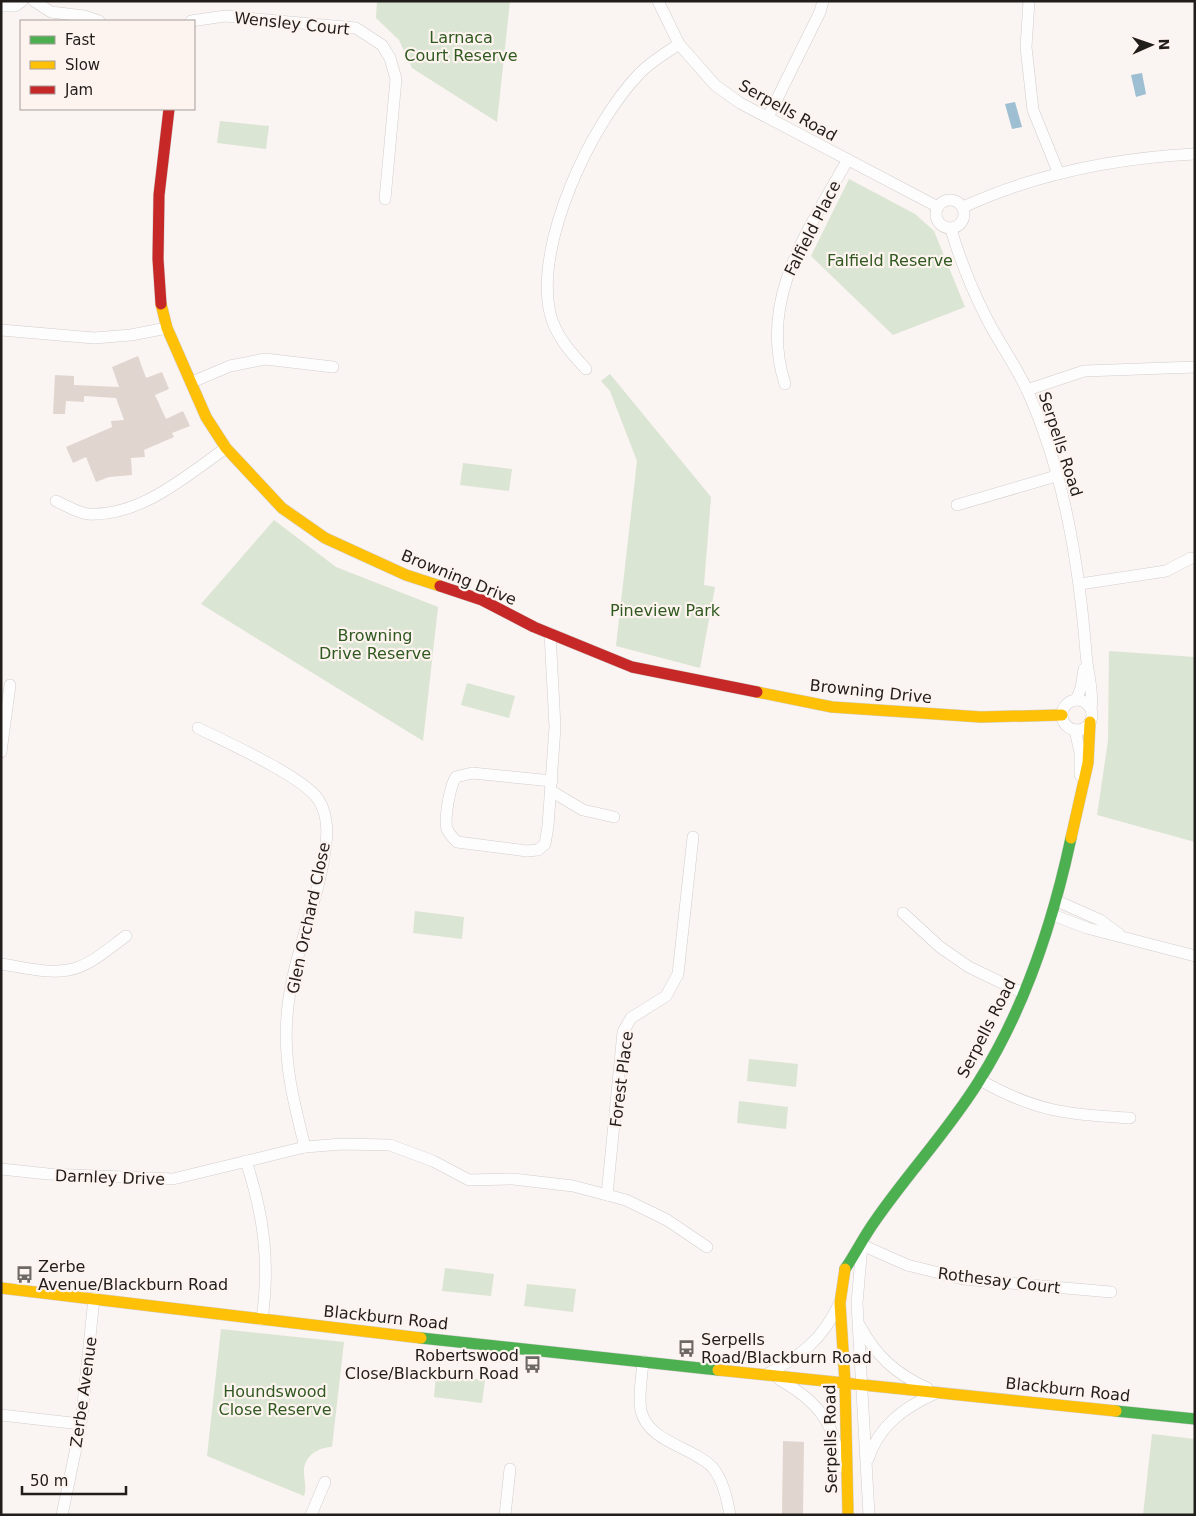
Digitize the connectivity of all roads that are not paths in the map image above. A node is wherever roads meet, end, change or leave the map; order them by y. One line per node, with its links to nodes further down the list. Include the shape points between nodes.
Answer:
1 (22, 1): 6 (street, via 15,6)
2 (34, 1): 7 (street, via 51,12)
3 (658, 1): 9 (street, Serpells Road)
4 (823, 1): 11 (street)
5 (1028, 1): 14 (street, via 1026,47 1033,110)
6 (1, 6)
7 (96, 20)
8 (195, 20): 15 (street, Wensley Court, via 225,16 356,28 382,45 396,79)
9 (679, 44): 11 (street, Serpells Road, via 715,85); 23 (street, via 640,73 618,102 575,174 560,214 546,285 550,314 563,344)
10 (169, 110): 19 (street, Browning Drive, via 159,195 158,259 161,306)
11 (768, 117): 13 (street, Serpells Road)
12 (1195, 154): 14 (street, via 1094,166)
13 (847, 161): 16 (street, Serpells Road); 25 (street, Falfield Place, via 800,244 782,291 777,333 778,363)
14 (1059, 174): 17 (street, via 990,195)
15 (384, 199)
16 (938, 207): 17 (street, via 950,200); 18 (street, via 938,222)
17 (963, 207): 18 (street, via 963,222)
18 (951, 229): 26 (street, Serpells Road, via 958,253 988,320)
19 (167, 328): 20 (street, via 94,338); 24 (street, Browning Drive)
20 (1, 330)
21 (333, 367): 24 (street, via 265,359 230,366)
22 (1195, 367): 26 (street, via 1084,371)
23 (586, 370)
24 (192, 382): 27 (street, Browning Drive, via 206,417)
25 (785, 384)
26 (1027, 390): 28 (street, Serpells Road)
27 (226, 448): 29 (street, via 165,491 132,506 109,513 86,514); 33 (street, Browning Drive, via 282,508 325,538 406,575 482,600)
28 (1056, 476): 30 (street); 32 (street, Serpells Road)
29 (56, 501)
30 (958, 505)
31 (1191, 558): 32 (street, via 1166,570)
32 (1080, 584): 34 (street, Serpells Road)
33 (550, 633): 38 (street, Browning Drive, via 632,667 832,707 980,717); 43 (street, via 555,727)
34 (1086, 654): 36 (street, Serpells Road); 37 (street, Serpells Road)
35 (10, 685): 42 (street)
36 (1076, 700): 37 (street); 38 (street, via 1066,705)
37 (1091, 709): 39 (street)
38 (1062, 715): 41 (street, via 1066,725)
39 (1090, 722): 41 (street, via 1086,727); 44 (street, Serpells Road, via 1088,763)
40 (198, 728): 57 (street, Glen Orchard Close, via 298,781 318,799 324,810 326,843 287,1016 287,1057 292,1095)
41 (1075, 730): 44 (street, Serpells Road, via 1080,752)
42 (1, 752)
43 (552, 786): 43 (street, via 544,844 538,850 457,842 446,827 452,784 456,777 464,774); 45 (street, via 583,810)
44 (1079, 797): 47 (street, Serpells Road)
45 (614, 817)
46 (693, 837): 60 (street, Forest Place, via 678,974 666,996 631,1018 623,1032)
47 (1057, 901): 49 (street, Serpells Road); 50 (street, via 1100,920)
48 (903, 914): 54 (street, via 940,947 969,967)
49 (1053, 915): 50 (street, via 1087,928); 54 (street, Serpells Road)
50 (1120, 935): 52 (street)
51 (126, 936): 53 (street, via 86,963 69,970 50,971)
52 (1195, 956)
53 (1, 964)
54 (1024, 993): 55 (street, Serpells Road)
55 (980, 1080): 56 (street, via 1012,1098 1044,1109); 61 (street, Serpells Road, via 934,1147 874,1222)
56 (1130, 1118)
57 (306, 1146): 58 (street, Darnley Drive); 60 (street, Darnley Drive, via 390,1145 433,1161 469,1180 513,1178 572,1186)
58 (246, 1161): 59 (street, Darnley Drive, via 173,1180); 67 (street, via 264,1225 267,1271)
59 (1, 1169)
60 (607, 1196): 62 (street, Darnley Drive, via 626,1200 667,1220)
61 (862, 1245): 64 (street, Rothesay Court, via 907,1265 963,1279); 66 (street, Serpells Road, via 844,1270); 68 (street, Serpells Road, via 857,1286)
62 (707, 1247)
63 (1, 1288): 65 (street, Blackburn Road)
64 (1111, 1292)
65 (94, 1298): 67 (street, Blackburn Road); 76 (street, Zerbe Avenue)
66 (840, 1303): 70 (street, Serpells Road, via 826,1328 806,1351); 71 (street, Serpells Road)
67 (262, 1320): 69 (street, Blackburn Road)
68 (858, 1322): 72 (street, Serpells Road); 73 (street, Blackburn Road, via 874,1350 888,1365 910,1380)
69 (643, 1361): 70 (street, Blackburn Road); 84 (street, via 641,1406 644,1417 661,1436 712,1468 722,1485)
70 (767, 1374): 71 (street, Blackburn Road); 80 (street, Blackburn Road, via 800,1392 826,1419 838,1450)
71 (845, 1382): 72 (street, Blackburn Road); 80 (street, Serpells Road)
72 (862, 1384): 73 (street, Blackburn Road); 77 (street, Serpells Road)
73 (938, 1392): 75 (street, Blackburn Road); 77 (street, Serpells Road, via 891,1420 874,1443)
74 (1, 1415): 76 (street)
75 (1195, 1418)
76 (81, 1424): 81 (street, Zerbe Avenue)
77 (866, 1467): 86 (street, Serpells Road)
78 (510, 1469): 83 (street)
79 (325, 1482): 82 (street)
80 (847, 1498): 85 (street, Serpells Road)
81 (62, 1515)
82 (311, 1515)
83 (505, 1515)
84 (730, 1515)
85 (848, 1515)
86 (869, 1515)

